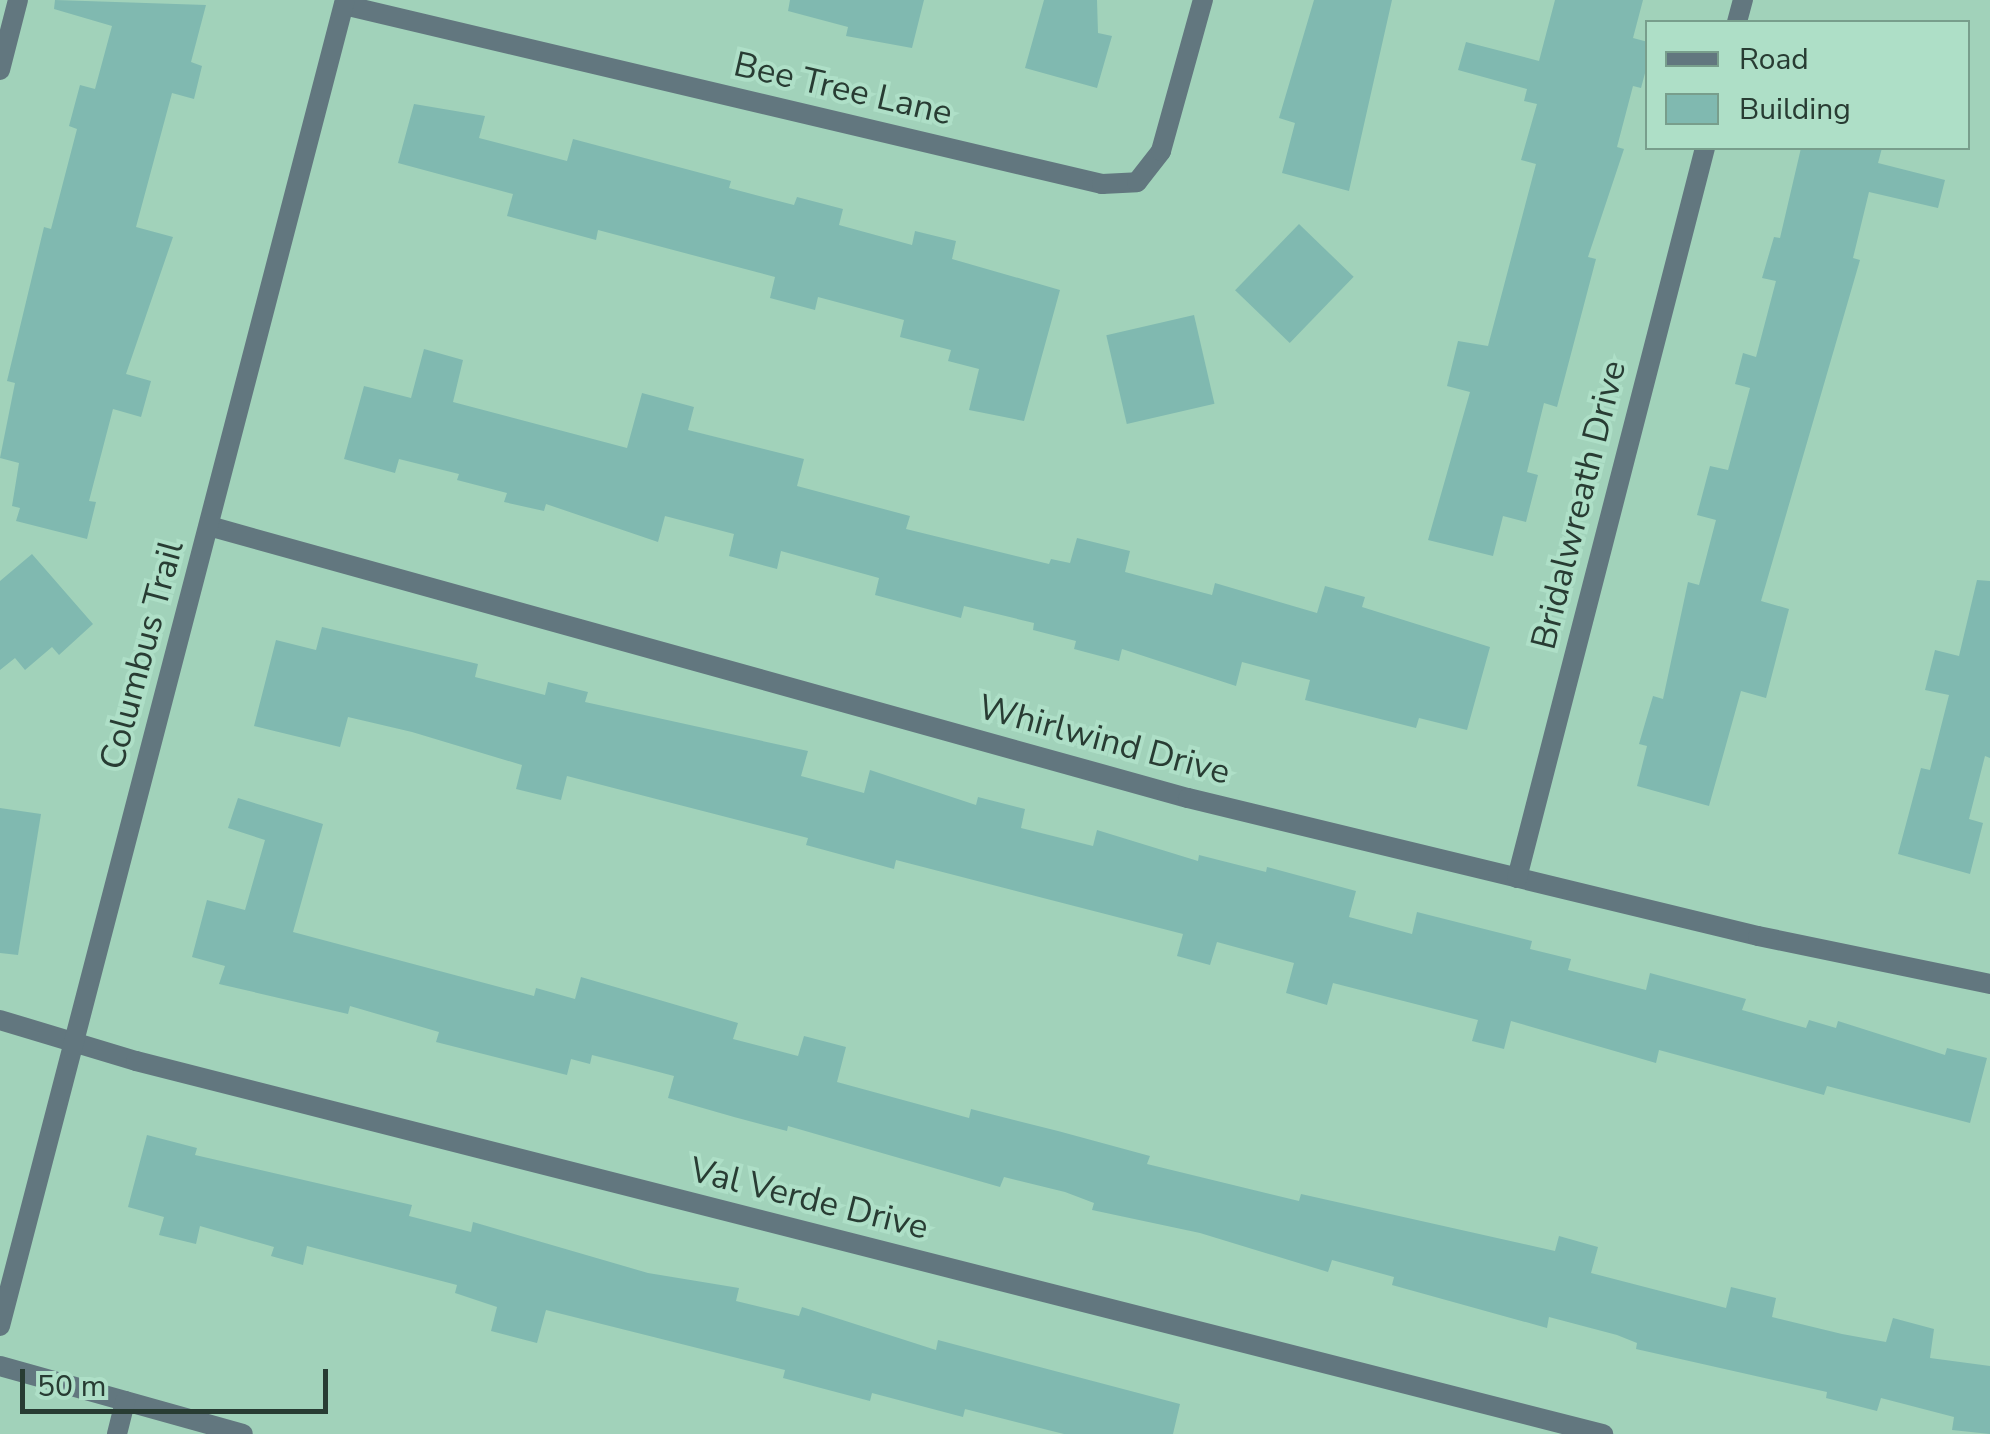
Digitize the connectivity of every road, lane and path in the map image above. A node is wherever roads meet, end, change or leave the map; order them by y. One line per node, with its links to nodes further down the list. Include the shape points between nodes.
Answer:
1 (1203, 0): 2 (street, Bee Tree Lane, via 1162,150 1137,182 1102,184)
2 (344, 2): 6 (street, Columbus Trail)
3 (11, 8): 4 (street)
4 (0, 70)
5 (1704, 150): 7 (street, Bridalwreath Drive)
6 (209, 526): 7 (street, Whirlwind Drive, via 1188,798); 10 (street, Columbus Trail)
7 (1517, 878): 8 (street, Whirlwind Drive)
8 (1990, 984)
9 (0, 1020): 10 (street, Val Verde Drive)
10 (75, 1042): 11 (street, Columbus Trail); 16 (street, Val Verde Drive)
11 (0, 1326)
12 (0, 1366): 13 (street)
13 (125, 1402): 14 (street); 15 (street)
14 (116, 1434)
15 (242, 1434)
16 (1603, 1434)

